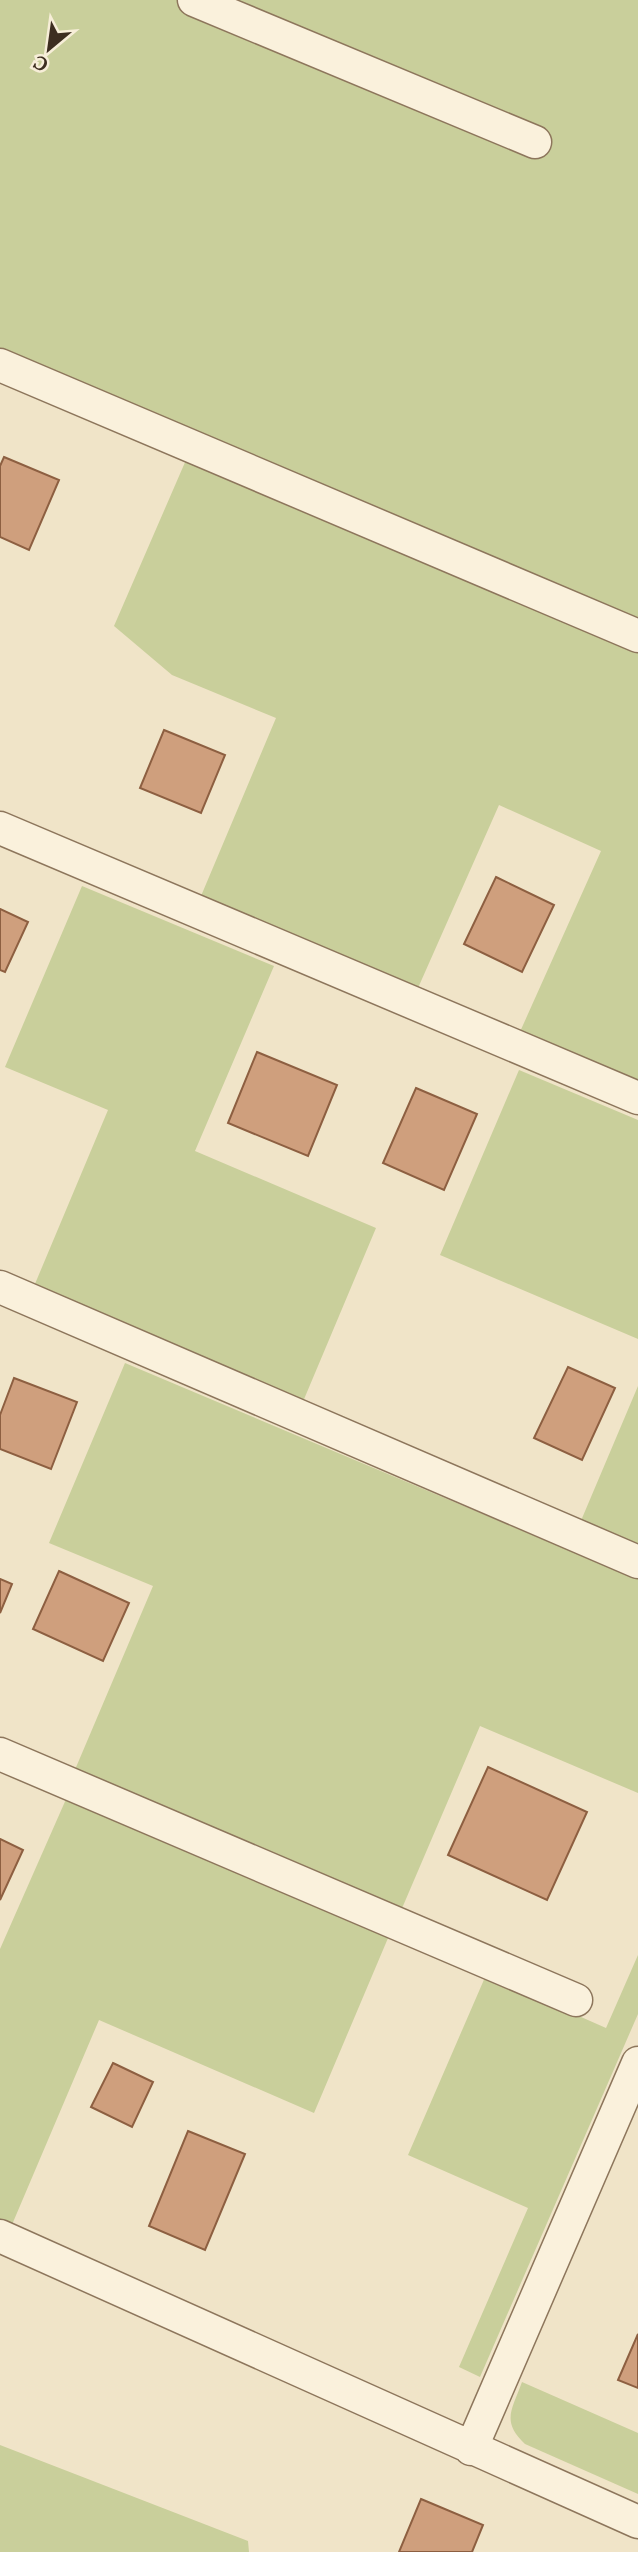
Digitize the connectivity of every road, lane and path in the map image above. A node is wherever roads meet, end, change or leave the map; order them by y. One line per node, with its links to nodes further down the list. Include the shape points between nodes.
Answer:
1 (194, 0): 2 (street)
2 (535, 142)
3 (0, 365): 4 (street)
4 (638, 636)
5 (0, 828): 6 (street)
6 (638, 1097)
7 (0, 1287): 8 (street)
8 (638, 1562)
9 (0, 1754): 10 (street)
10 (576, 2000)
11 (638, 2063): 13 (street)
12 (0, 2236): 13 (street)
13 (471, 2449): 14 (street)
14 (638, 2522)

